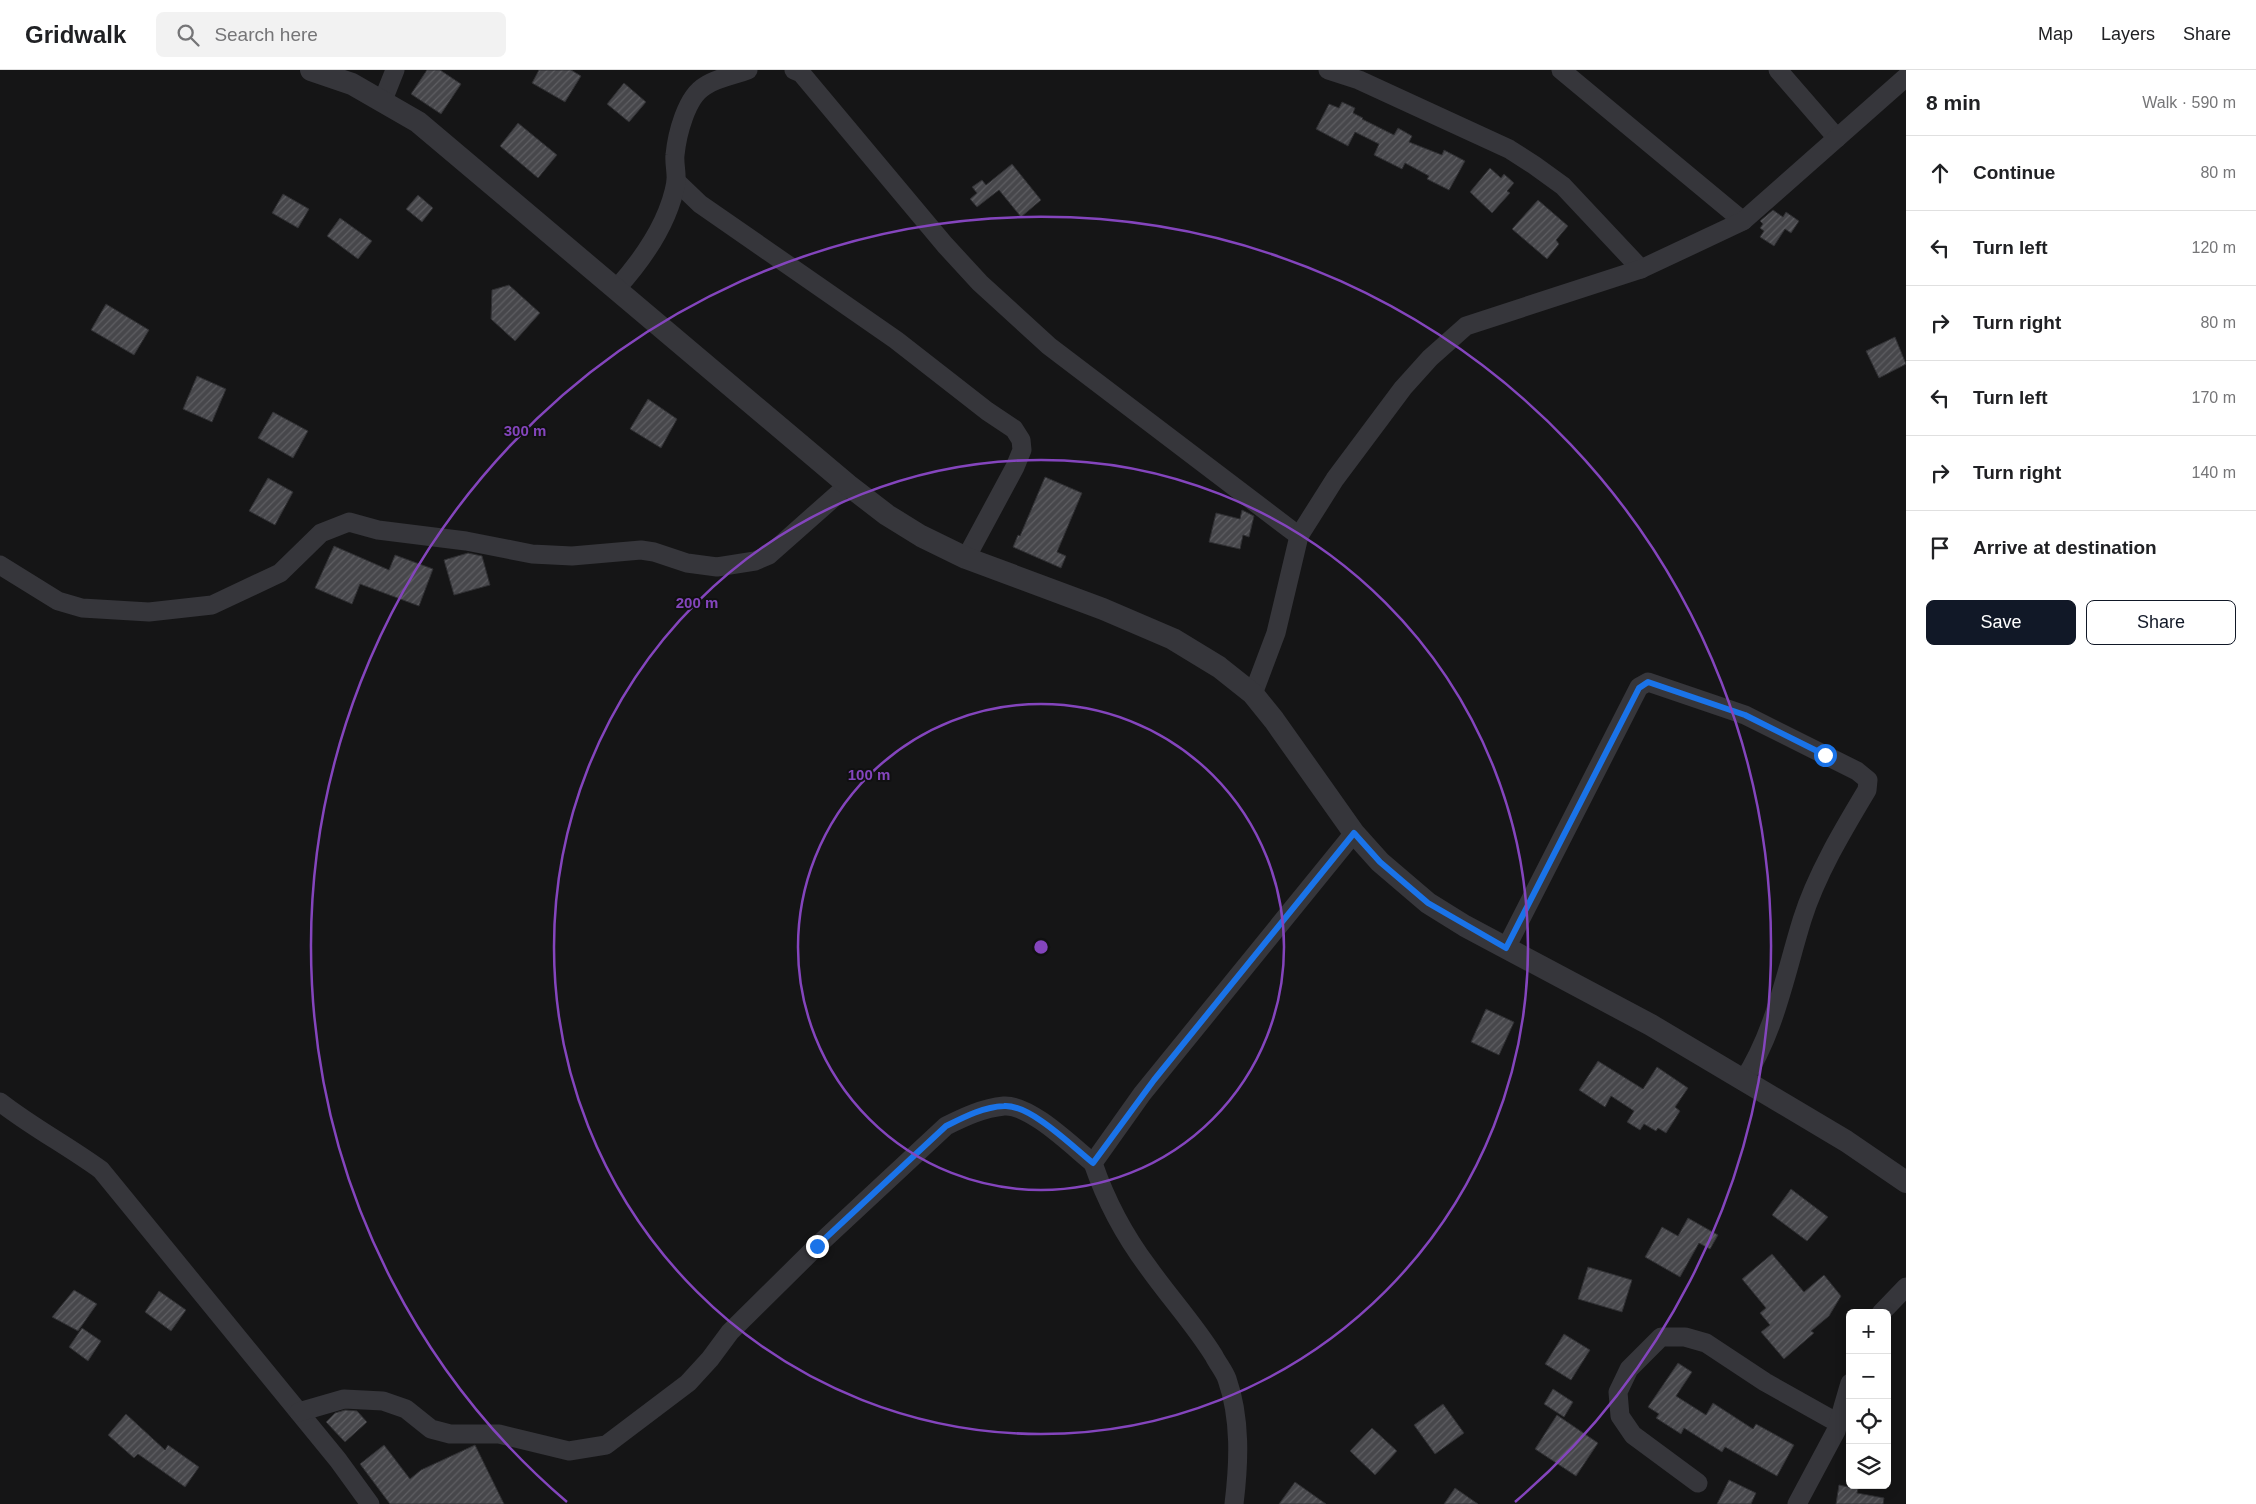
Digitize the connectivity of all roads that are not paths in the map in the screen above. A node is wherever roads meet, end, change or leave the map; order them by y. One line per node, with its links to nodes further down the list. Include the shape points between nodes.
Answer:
1 (311, 70): 9 (street, via 352,84)
2 (395, 70): 9 (street)
3 (748, 70): 11 (street, via 704,86 689,105 677,137)
4 (794, 70): 16 (street, via 801,73 980,283 1049,346)
5 (1328, 70): 13 (street, via 1359,80 1509,149 1563,186)
6 (1561, 70): 12 (street)
7 (1778, 70): 10 (street)
8 (1906, 77): 10 (street)
9 (383, 100): 14 (street, via 418,122)
10 (1837, 138): 12 (street)
11 (676, 181): 14 (street, via 664,220 652,242); 17 (street, via 700,204 896,340 1014,429 1021,440 1022,450)
12 (1743, 221): 13 (street)
13 (1640, 269): 16 (street, via 1466,326 1403,388 1335,479)
14 (617, 288): 15 (street)
15 (848, 485): 17 (street, via 914,532); 18 (street, via 769,555 755,561 718,567 687,563 641,550 572,556 532,554 466,541 378,530 349,522 322,533 280,573 212,605 149,612 82,608 58,601)
16 (1299, 536): 19 (street, via 1276,633)
17 (966, 558): 19 (street, via 1173,639 1219,667)
18 (0, 565)
19 (1253, 694): 20 (street)
20 (1354, 833): 21 (street, via 1380,862 1428,903); 24 (street, via 1142,1094)
21 (1506, 948): 22 (street, via 1651,1026); 22 (street, via 1639,688 1648,682 1745,715 1857,771 1868,780 1867,790 1802,918 1769,1030 1757,1060)
22 (1743, 1081): 25 (street, via 1846,1141)
23 (0, 1102): 29 (street, via 102,1170)
24 (1093, 1163): 29 (street, via 1040,1118 1016,1107 1004,1106 971,1114 946,1126 730,1332 688,1383 606,1445 569,1451 500,1434 450,1434 431,1429 406,1409 383,1401 344,1399); 33 (street, via 1104,1196 1123,1230 1147,1267 1197,1328 1226,1378 1236,1408 1238,1469)
25 (1906, 1182)
26 (1906, 1287): 27 (street)
27 (1885, 1309)
28 (1846, 1396): 30 (street)
29 (299, 1412): 32 (street)
30 (1838, 1423): 31 (street, via 1765,1382 1706,1343 1686,1337 1661,1337 1629,1369 1618,1392 1620,1416 1633,1435); 34 (street)
31 (1698, 1482)
32 (370, 1504)
33 (1234, 1504)
34 (1797, 1504)

